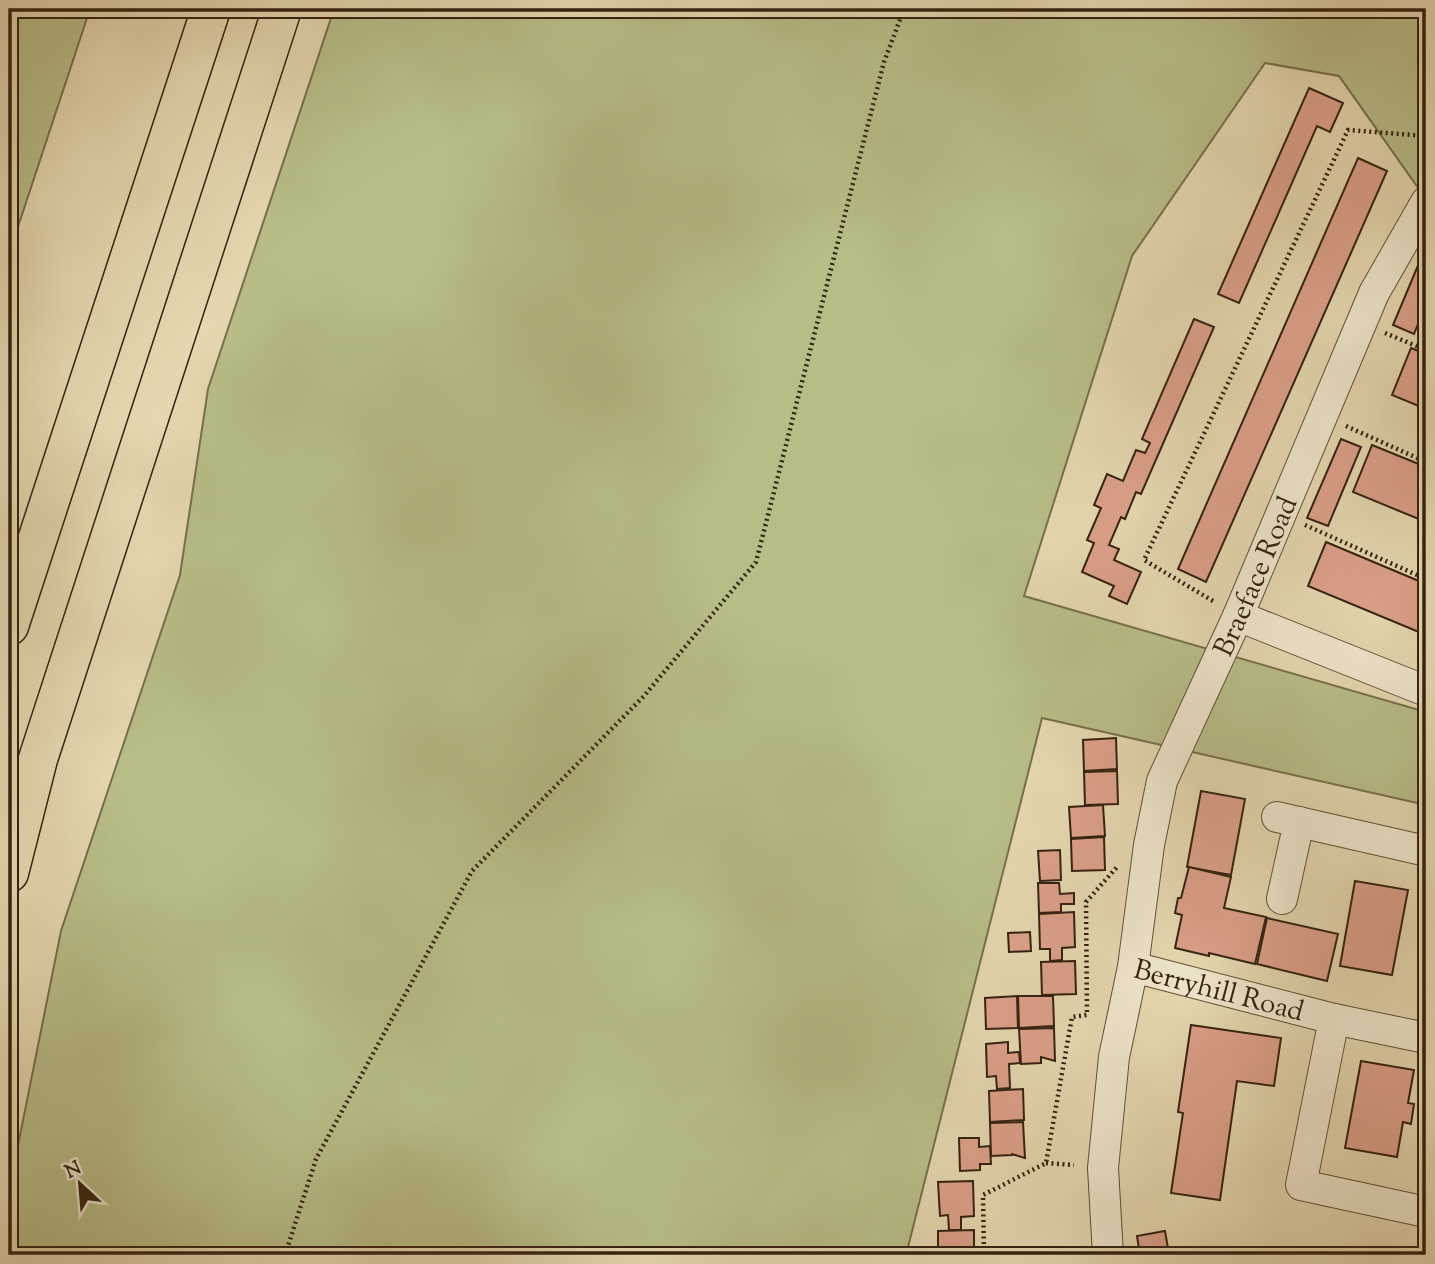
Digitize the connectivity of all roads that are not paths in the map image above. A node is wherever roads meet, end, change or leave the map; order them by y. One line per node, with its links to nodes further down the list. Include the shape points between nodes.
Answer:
1 (211, 9): 5 (highway)
2 (282, 9): 8 (highway, via 38,759)
3 (1426, 202): 4 (street, Braeface Road, via 1374,293)
4 (1238, 616): 6 (street); 10 (street, Braeface Road, via 1162,781)
5 (9, 626)
6 (1426, 691)
7 (1426, 851): 9 (street, via 1288,819)
8 (9, 873)
9 (1282, 899)
10 (1133, 967): 11 (street, Berryhill Road); 14 (street, Berryhill Road, via 1114,1057 1103,1168)
11 (1334, 1018): 12 (street, Berryhill Road); 13 (street, via 1301,1185)
12 (1426, 1038)
13 (1426, 1212)
14 (1108, 1255)

